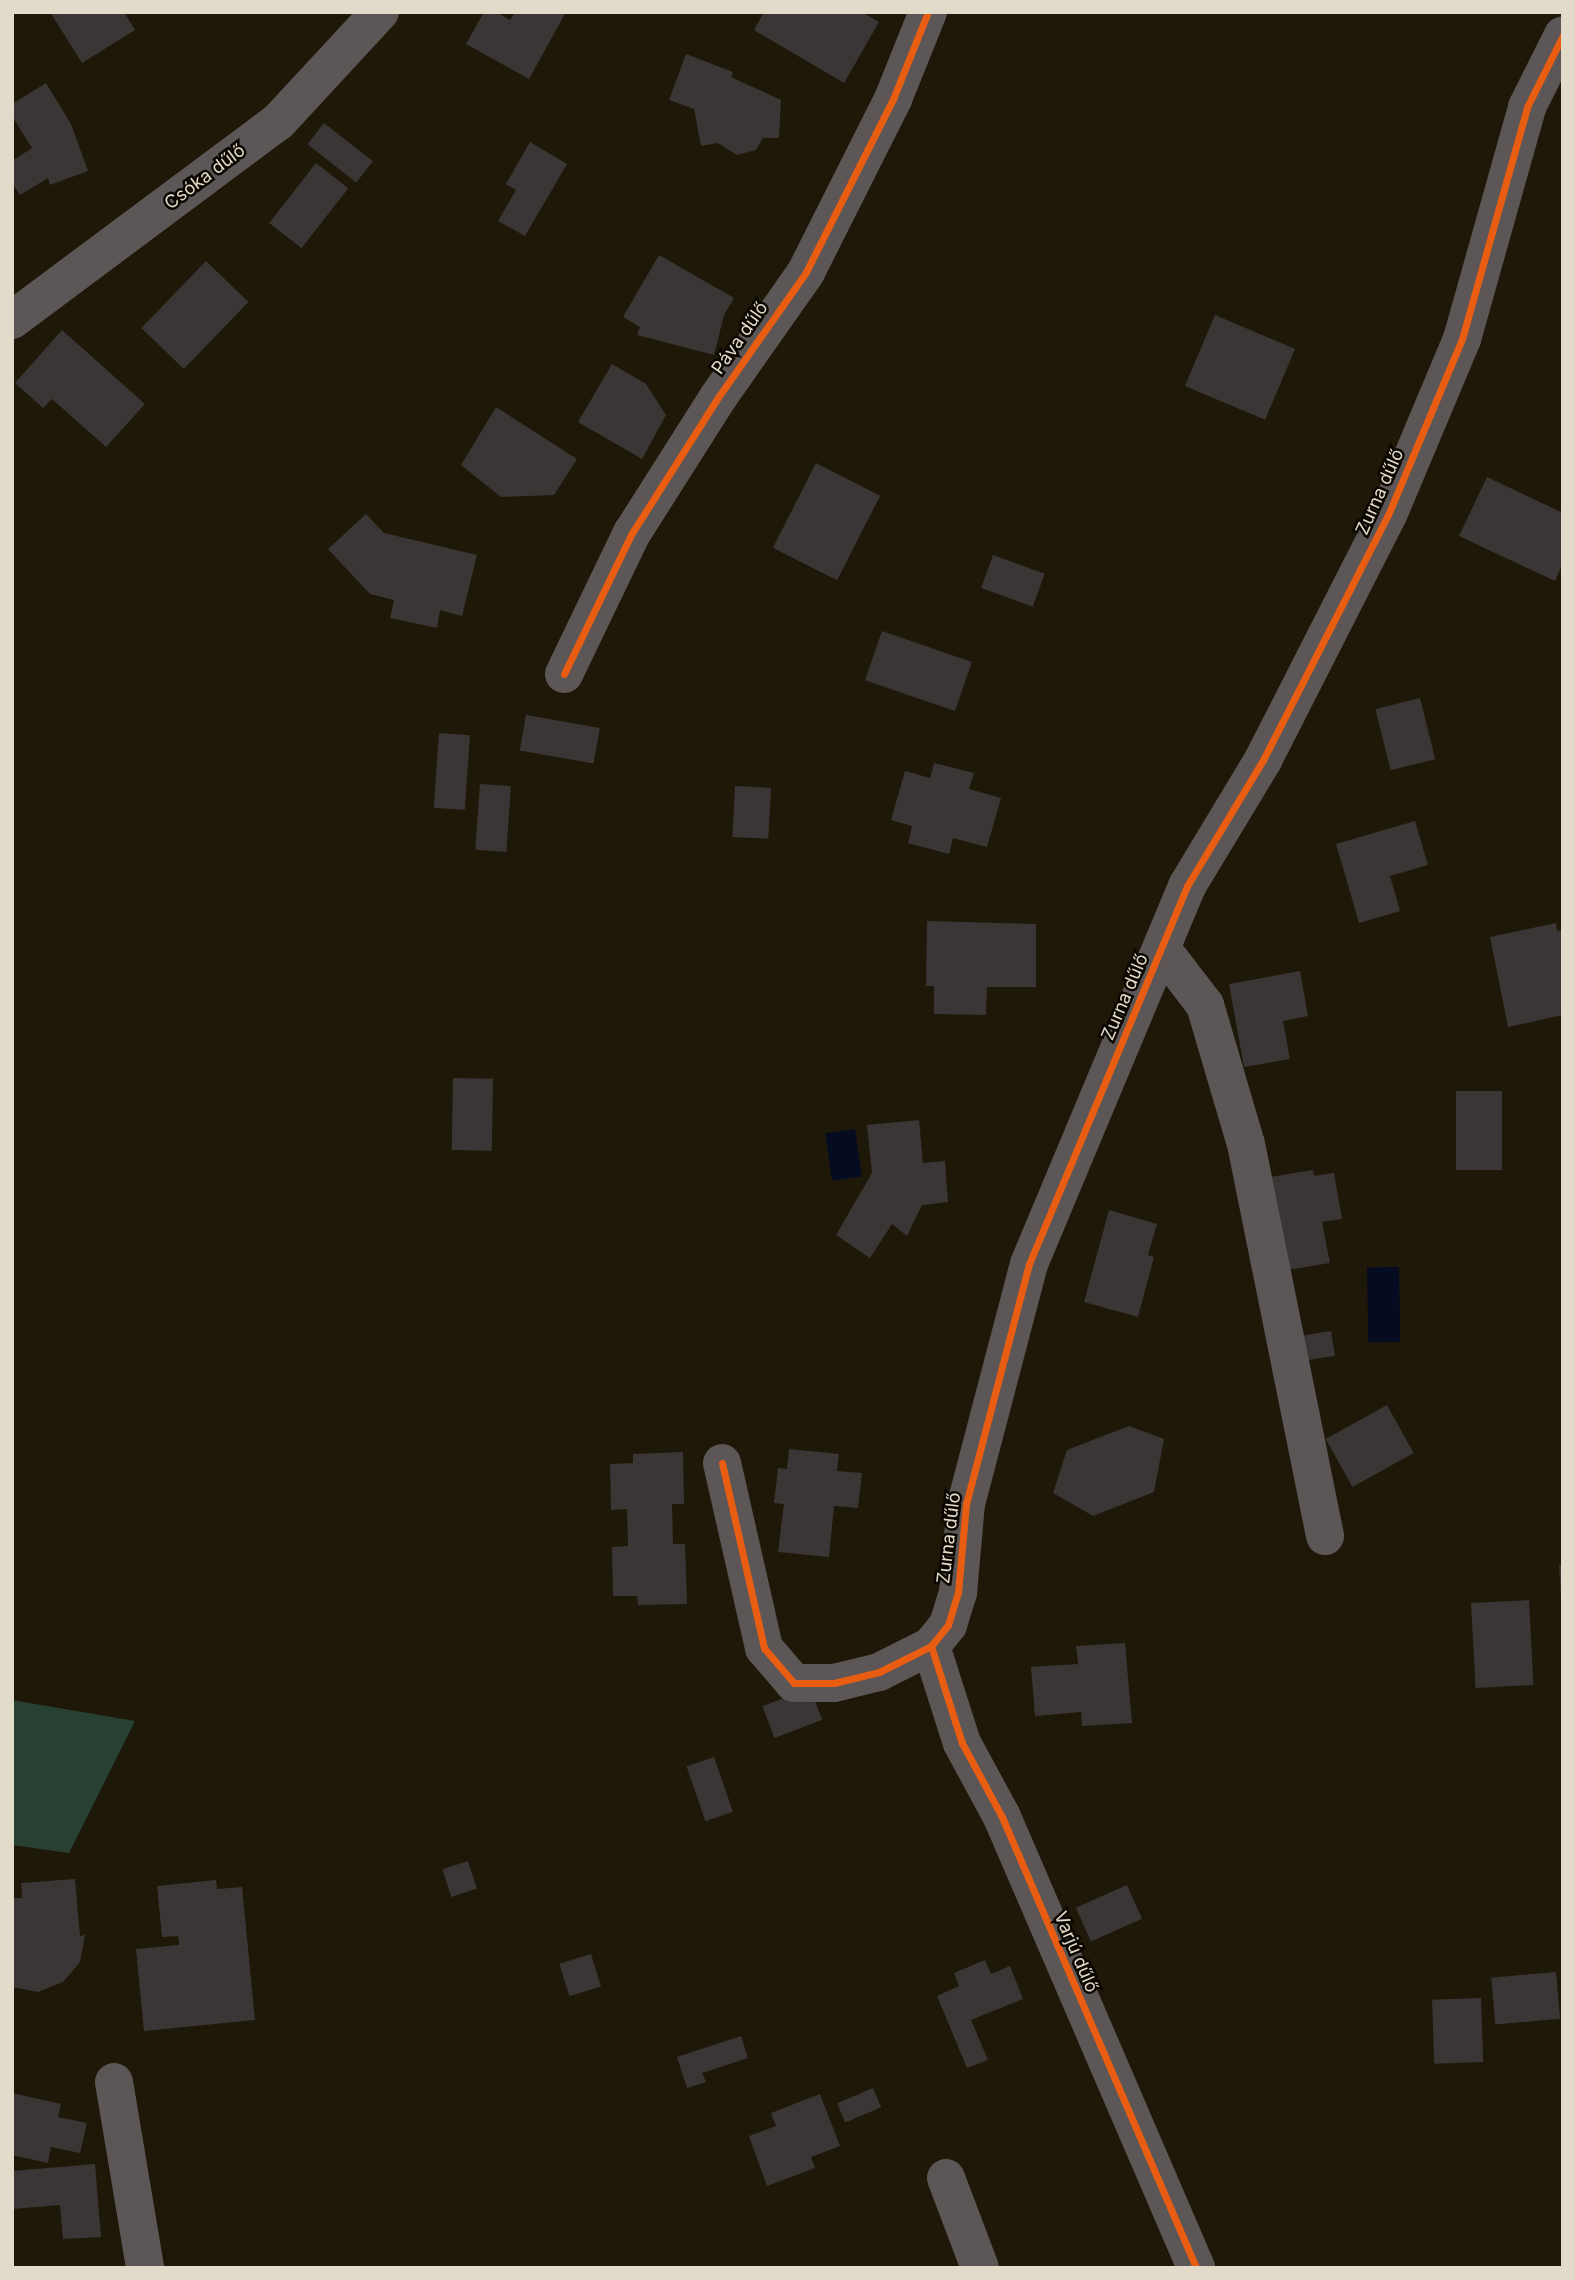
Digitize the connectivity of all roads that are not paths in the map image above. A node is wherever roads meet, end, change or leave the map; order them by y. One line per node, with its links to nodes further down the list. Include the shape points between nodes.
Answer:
1 (380, 12): 5 (street, Csóka dűlő, via 278,122)
2 (928, 12): 6 (street, Páva dűlő, via 893,99 806,272 719,396 632,533)
3 (1563, 35): 4 (street, Zurna dűlő)
4 (1545, 105): 7 (street, Zurna dűlő, via 1462,339 1388,515 1263,760 1188,886)
5 (12, 320)
6 (564, 674)
7 (1162, 949): 9 (street, Zurna dűlő, via 1205,1005 1246,1144); 10 (street, Zurna dűlő, via 1029,1264 966,1504 958,1593 948,1625)
8 (722, 1463): 10 (street, Zurna dűlő, via 764,1648 794,1683 834,1682 879,1672)
9 (1325, 1536)
10 (931, 1646): 15 (street, Varjú dűlő, via 962,1743 1002,1817)
11 (114, 2082): 13 (street)
12 (946, 2178): 14 (street)
13 (145, 2268)
14 (980, 2268)
15 (1196, 2268)

